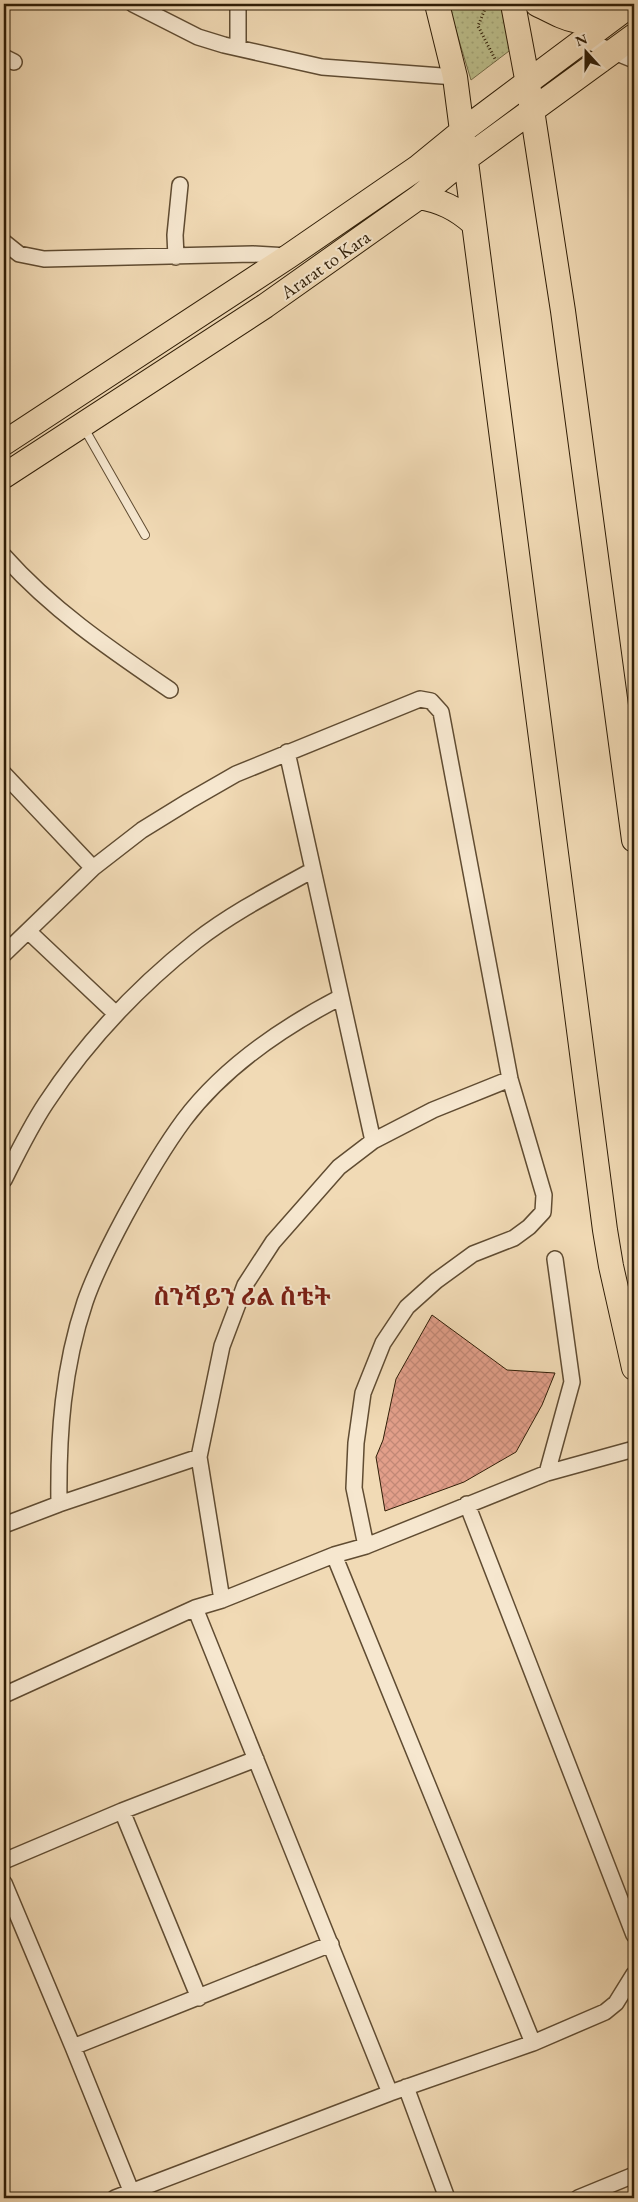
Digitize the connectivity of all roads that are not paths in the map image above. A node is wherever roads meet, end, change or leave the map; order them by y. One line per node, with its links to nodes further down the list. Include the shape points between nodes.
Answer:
1 (133, 4): 10 (street, via 198,37)
2 (238, 4): 10 (street)
3 (438, 4): 12 (main road)
4 (513, 4): 13 (main road)
5 (537, 4): 7 (main road, via 570,21)
6 (632, 4): 7 (main road, Ararat to Kara)
7 (613, 18): 9 (main road, Ararat to Kara)
8 (634, 36): 11 (main road, Ararat to Kara)
9 (585, 40): 11 (street); 13 (main road, Ararat to Kara)
10 (238, 48): 12 (street, via 322,67)
11 (624, 55): 14 (main road, Ararat to Kara)
12 (455, 77): 15 (main road)
13 (528, 84): 14 (main road); 15 (main road, Ararat to Kara)
14 (531, 111): 16 (main road, Ararat to Kara); 31 (main road, via 563,311)
15 (461, 132): 16 (main road); 21 (main road, Ararat to Kara, via 417,168)
16 (464, 160): 18 (main road, Ararat to Kara); 19 (main road)
17 (180, 185): 22 (street)
18 (419, 197): 19 (main road, via 440,201); 23 (main road, Ararat to Kara, via 265,306)
19 (473, 223): 42 (main road, via 610,1266)
20 (4, 242): 22 (street, via 19,254 44,259)
21 (288, 256): 22 (street); 24 (main road, Ararat to Kara)
22 (176, 257)
23 (84, 426): 25 (main road, Ararat to Kara); 26 (lane)
24 (4, 443)
25 (4, 476)
26 (145, 535)
27 (4, 556): 28 (street, via 67,618)
28 (170, 690)
29 (287, 752): 32 (street, via 236,774 189,801 142,830); 33 (street); 38 (street, via 420,699 431,701 441,712)
30 (4, 774): 32 (street)
31 (634, 840)
32 (93, 868): 34 (street)
33 (313, 870): 36 (street); 37 (street, via 253,902 197,940)
34 (28, 932): 35 (street); 37 (street)
35 (4, 952)
36 (341, 997): 39 (street); 46 (street, via 280,1032 213,1088 185,1119 147,1175 85,1302 62,1406 58,1444)
37 (116, 1014): 40 (street, via 46,1103)
38 (510, 1078): 39 (street, via 434,1110); 49 (street, via 544,1195 542,1212 514,1238 473,1254 436,1281 408,1307 383,1343 363,1392 356,1443 354,1488)
39 (373, 1141): 44 (street, via 339,1167 313,1194 273,1242 245,1285 222,1346)
40 (4, 1180)
41 (555, 1259): 45 (street, via 572,1382)
42 (634, 1368)
43 (634, 1449): 45 (street)
44 (199, 1457): 46 (street); 51 (street)
45 (546, 1473): 47 (street)
46 (59, 1504): 48 (street)
47 (467, 1504): 49 (street); 58 (street)
48 (4, 1525)
49 (366, 1546): 50 (street)
50 (334, 1555): 51 (street); 62 (street)
51 (222, 1600): 52 (street)
52 (195, 1608): 53 (street); 54 (street)
53 (4, 1695)
54 (256, 1759): 55 (street); 59 (street)
55 (122, 1811): 56 (street); 61 (street)
56 (4, 1861)
57 (4, 1882): 63 (street)
58 (634, 1935)
59 (331, 1944): 61 (street); 65 (street)
60 (634, 1974): 62 (street, via 616,2003 605,2012)
61 (199, 1998): 63 (street)
62 (533, 2042): 64 (street)
63 (74, 2047): 67 (street)
64 (406, 2087): 65 (street); 69 (street)
65 (390, 2093): 67 (street)
66 (634, 2175): 70 (street)
67 (133, 2195): 68 (street)
68 (115, 2198)
69 (447, 2198)
70 (578, 2198)

